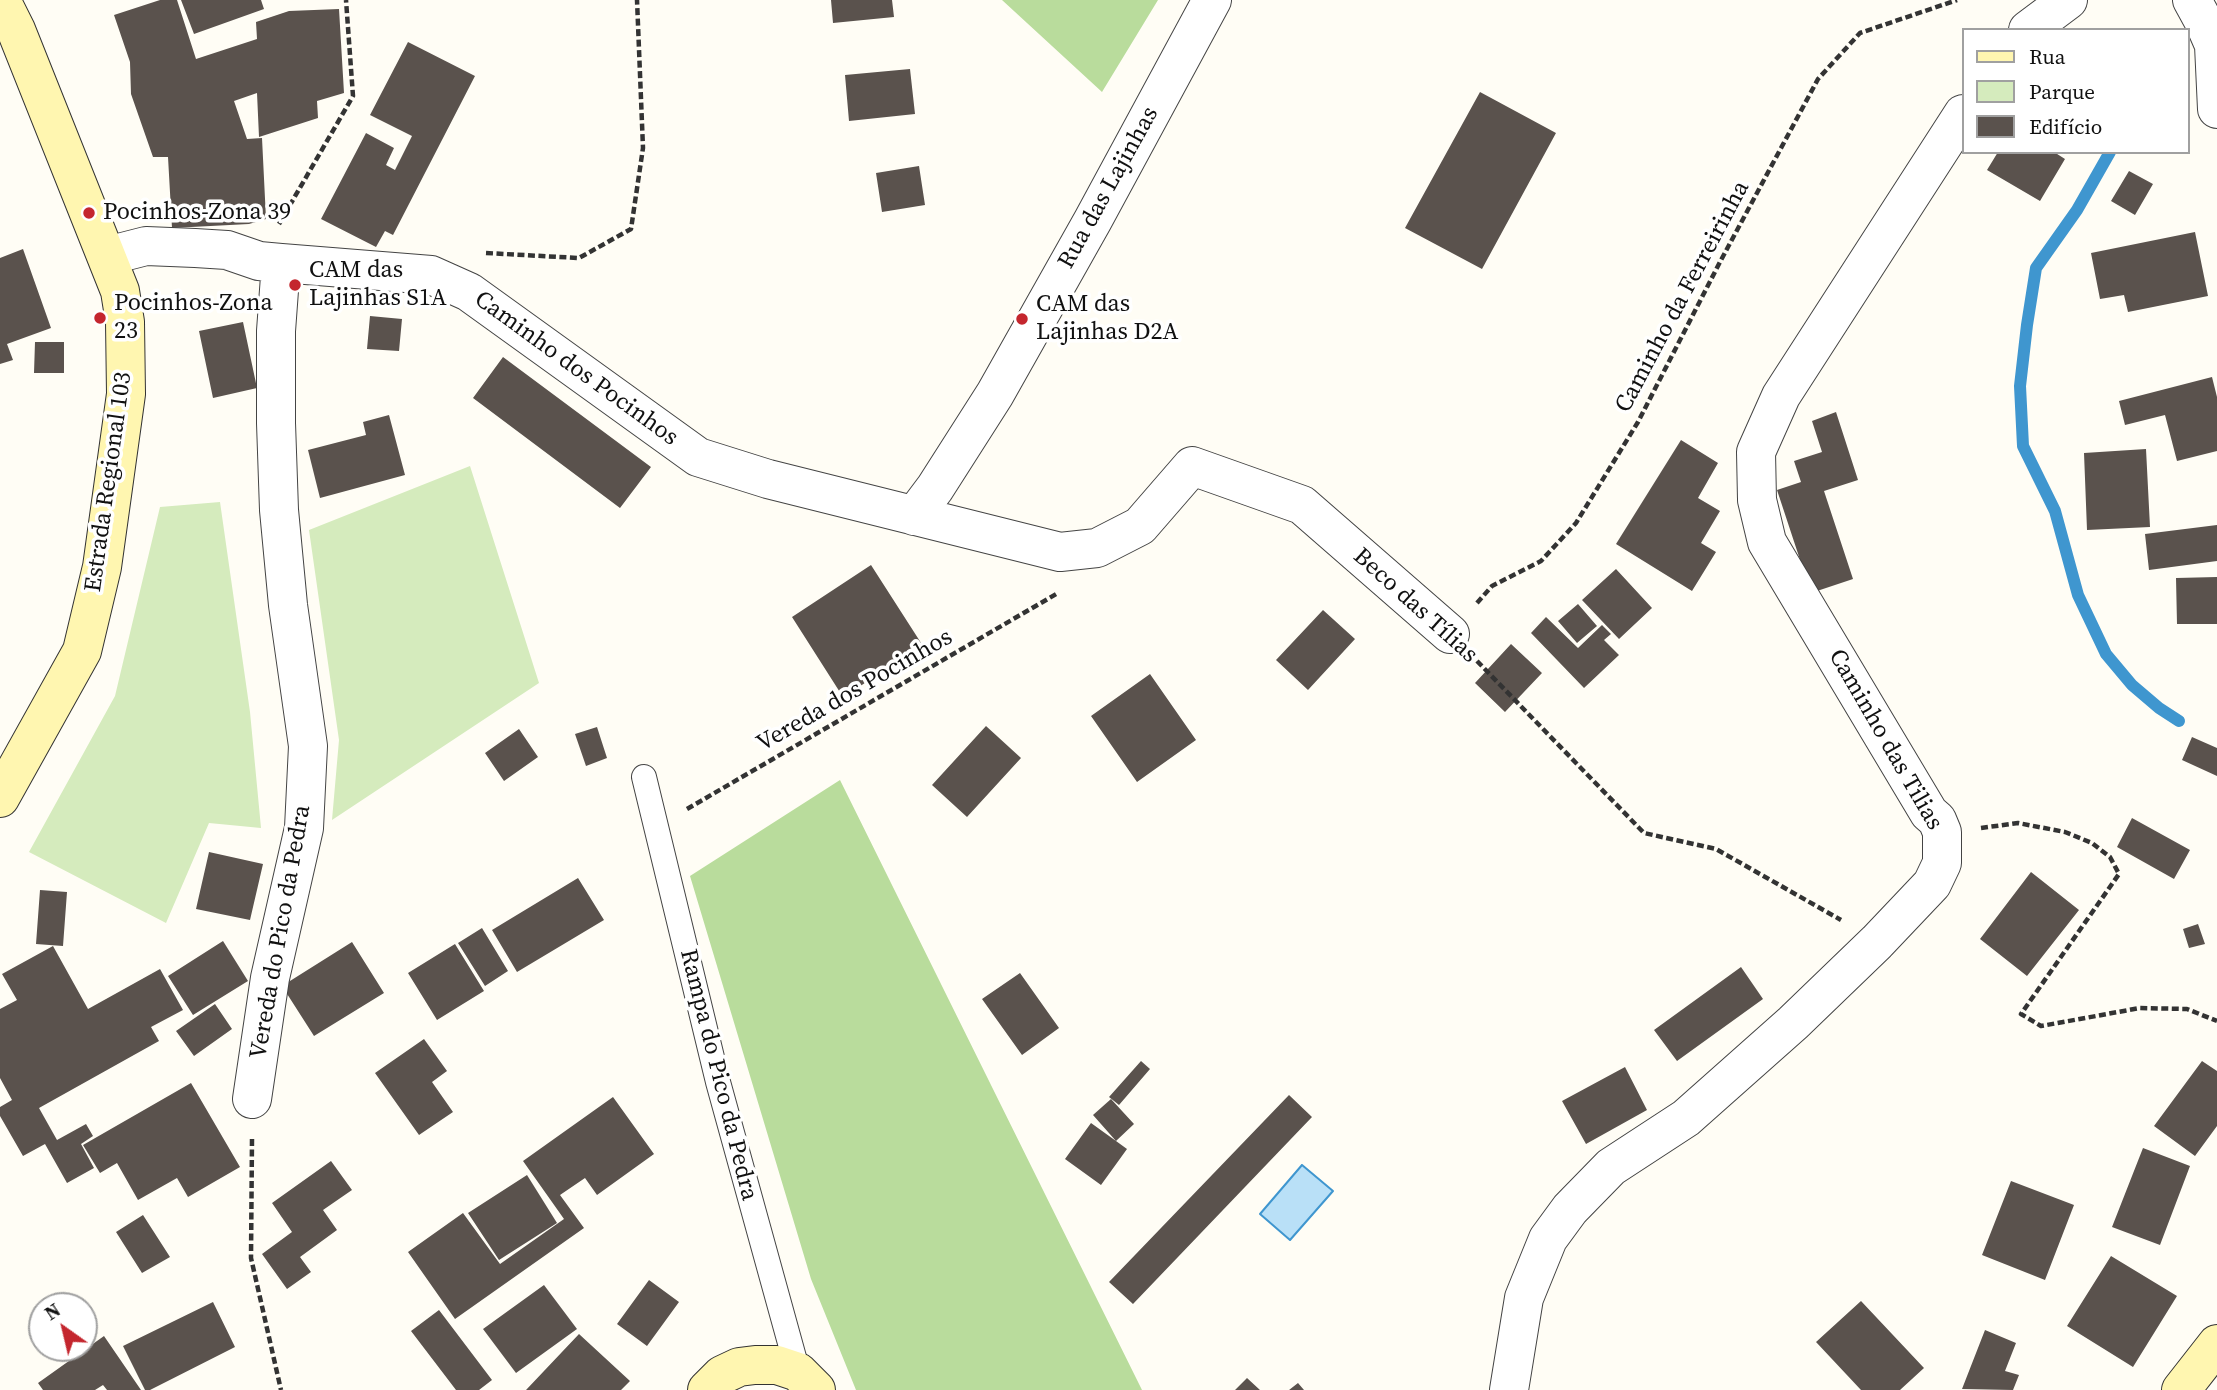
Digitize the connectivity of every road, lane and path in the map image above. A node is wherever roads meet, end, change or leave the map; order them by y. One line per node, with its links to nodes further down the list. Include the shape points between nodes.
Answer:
1 (1, 0): 11 (main road, Estrada Regional 103)
2 (346, 0): 12 (path, via 353,96)
3 (637, 0): 13 (path, via 643,148 631,229 579,258 477,253)
4 (1212, 0): 14 (street, Rua das Lajinhas, via 995,394)
5 (1957, 0): 16 (path, Caminho da Ferreirinha, via 1860,33 1818,79 1638,422 1576,523 1541,561 1492,586)
6 (2068, 0): 8 (street)
7 (2192, 0): 9 (street, via 2214,45)
8 (2031, 28)
9 (2217, 109)
10 (1962, 116): 20 (street, Caminho das Tilias, via 1781,396 1756,452 1756,500 1768,542)
11 (107, 256): 12 (street, Caminho dos Pocinhos, via 146,246 183,247 227,250); 18 (main road, Estrada Regional 103, via 125,322 126,394 102,567 82,651)
12 (270, 262): 13 (street, Caminho dos Pocinhos); 23 (street, Vereda do Pico da Pedra, via 279,510 308,746 304,828 270,978)
13 (431, 275): 14 (street, Caminho dos Pocinhos, via 469,292 698,457)
14 (914, 516): 16 (street, Beco das Tílias, via 1060,552 1097,548 1140,526 1192,466 1302,505)
15 (1059, 593): 19 (path, Vereda dos Pocinhos)
16 (1450, 634): 21 (path, Beco das Tílias, via 1644,833 1716,849)
17 (643, 776): 19 (lane, Rampa do Pico da Pedra)
18 (0, 798)
19 (656, 827): 25 (lane, Rampa do Pico da Pedra, via 718,1082)
20 (1942, 832): 21 (street, Caminho das Tilias, via 1942,863 1932,884); 22 (path, via 2018,823 2065,832 2110,857 2119,874 2021,1014 2040,1027 2140,1008 2187,1009)
21 (1877, 942): 28 (street, Caminho das Tilias, via 1686,1118 1611,1167 1570,1209 1548,1239 1524,1298)
22 (2217, 1021)
23 (252, 1099): 26 (path, via 251,1258)
24 (2217, 1344): 29 (main road)
25 (807, 1381): 27 (main road, via 777,1365 739,1367)
26 (281, 1390)
27 (707, 1390)
28 (1508, 1390)
29 (2181, 1390)

